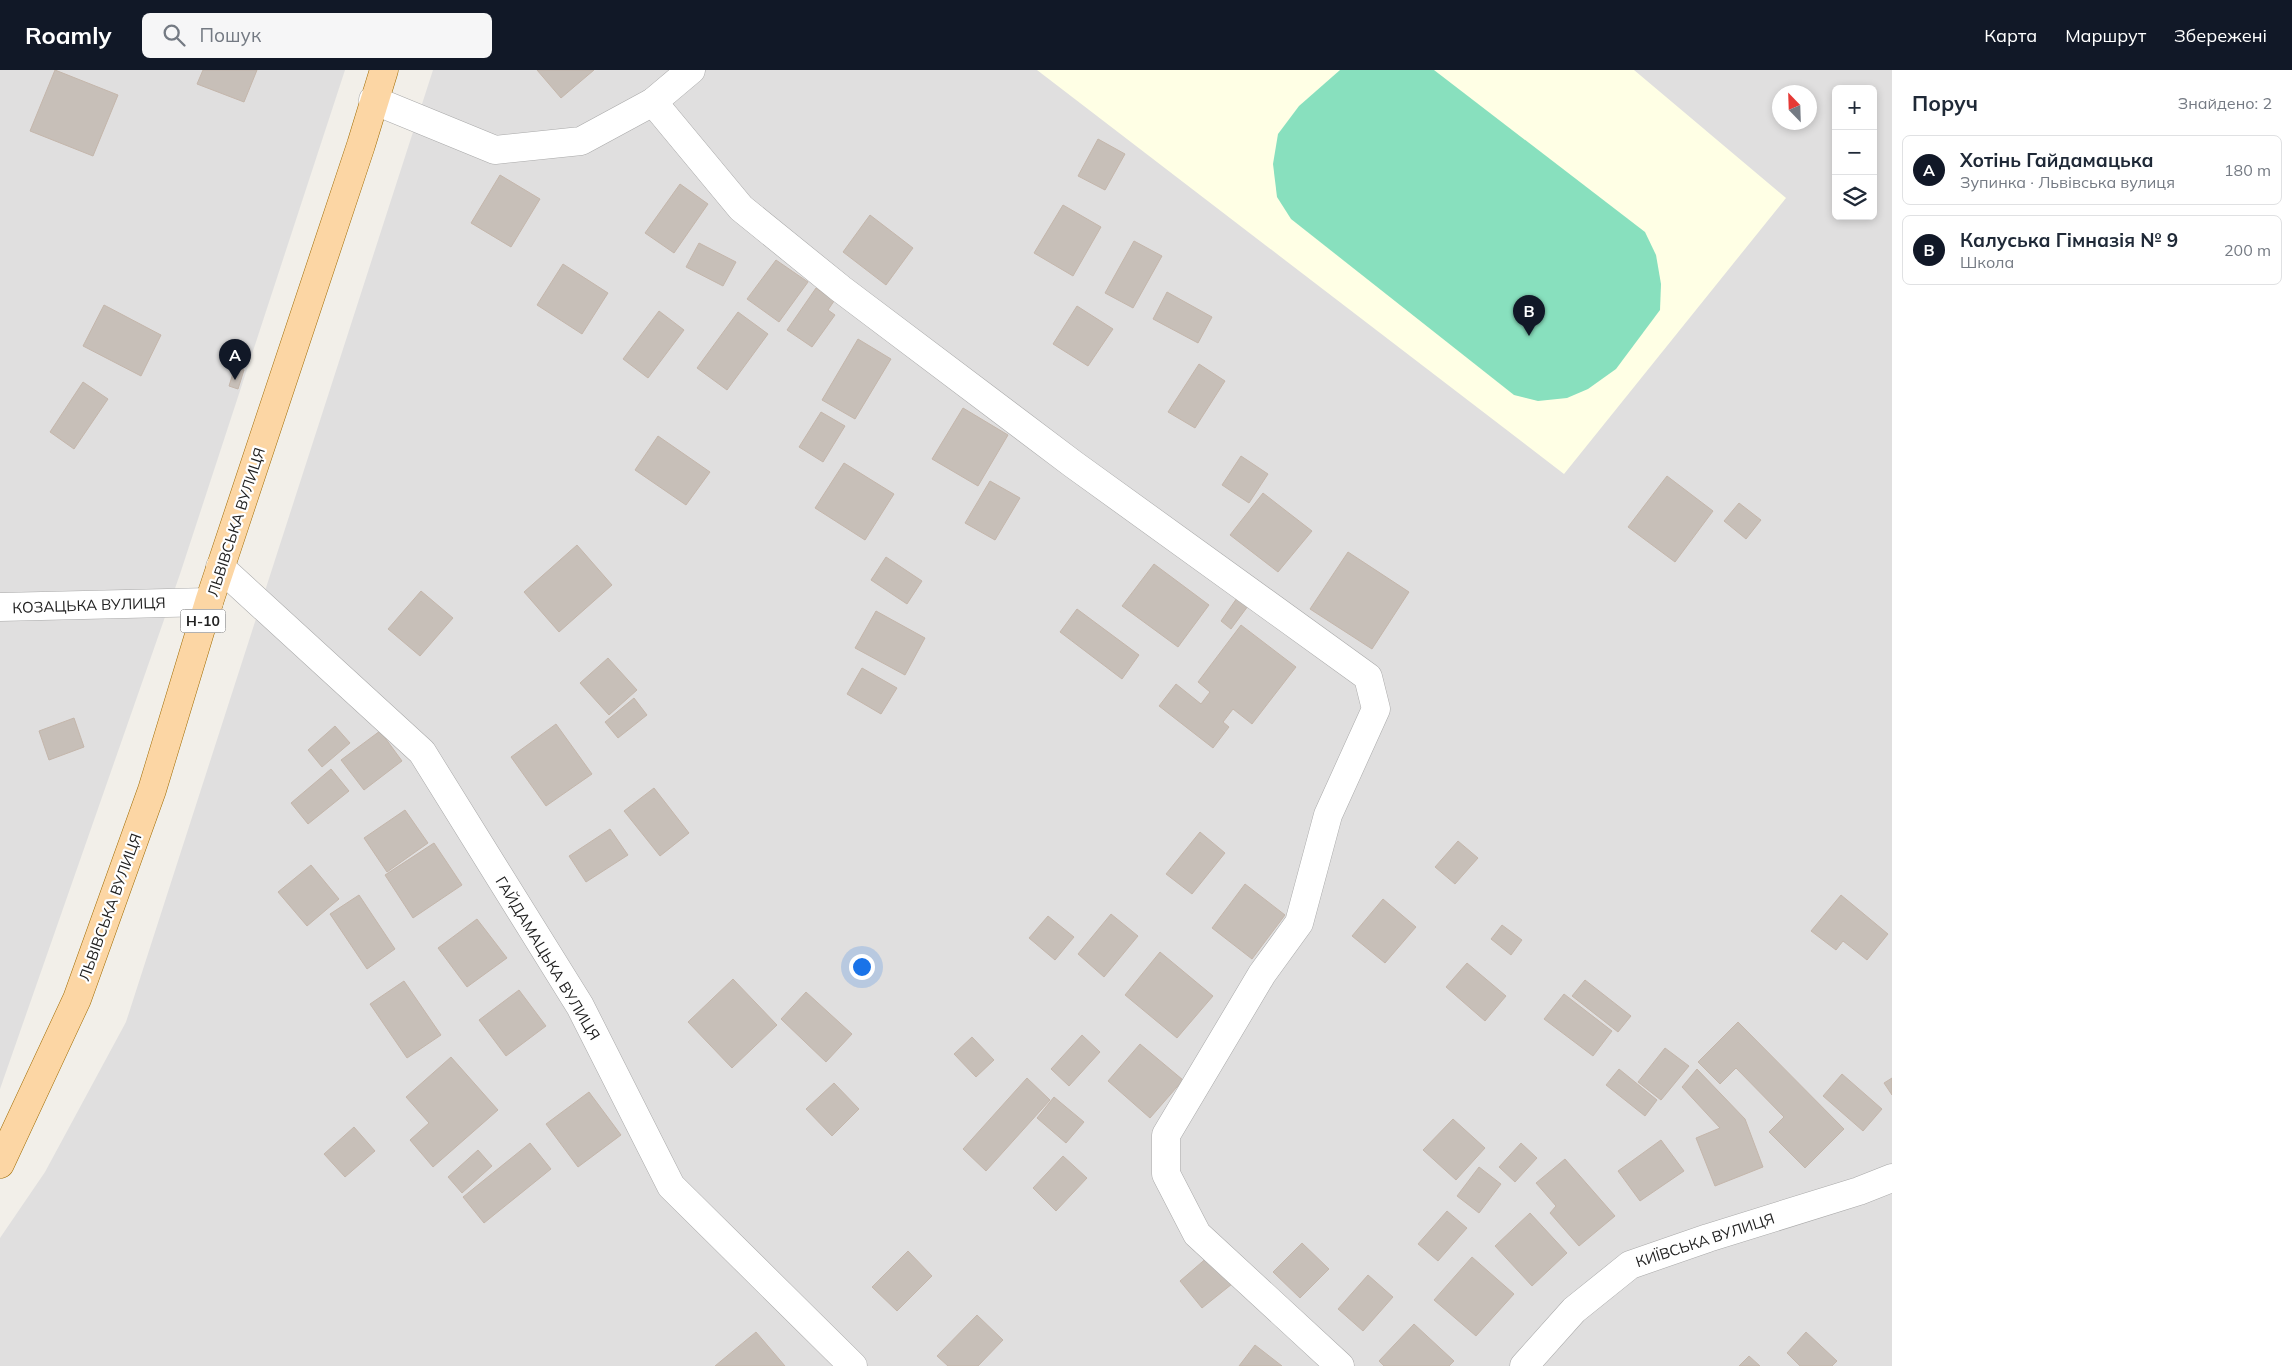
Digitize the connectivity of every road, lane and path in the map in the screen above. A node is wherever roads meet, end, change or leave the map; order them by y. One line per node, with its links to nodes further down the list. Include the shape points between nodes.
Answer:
1 (384, 70): 3 (main road, ЛЬВІВСЬКА ВУЛИЦЯ / Н-10)
2 (691, 70): 4 (street)
3 (373, 100): 4 (street, via 495,150 581,141); 5 (main road, ЛЬВІВСЬКА ВУЛИЦЯ / Н-10, via 358,154)
4 (653, 102): 11 (street, via 741,208 841,289 1073,464 1368,677 1376,709 1328,816 1299,923 1262,974 1166,1135 1166,1174 1197,1234)
5 (220, 567): 6 (main road, ЛЬВІВСЬКА ВУЛИЦЯ / Н-10); 10 (street, ГАЙДАМАЦЬКА ВУЛИЦЯ, via 422,752 580,1006 671,1186)
6 (209, 602): 7 (street, КОЗАЦЬКА ВУЛИЦЯ); 8 (main road, ЛЬВІВСЬКА ВУЛИЦЯ / Н-10, via 152,790 77,999)
7 (0, 607)
8 (0, 1164)
9 (1892, 1178): 12 (street, КИЇВСЬКА ВУЛИЦЯ, via 1630,1265 1574,1310)
10 (852, 1366)
11 (1340, 1366)
12 (1524, 1366)

